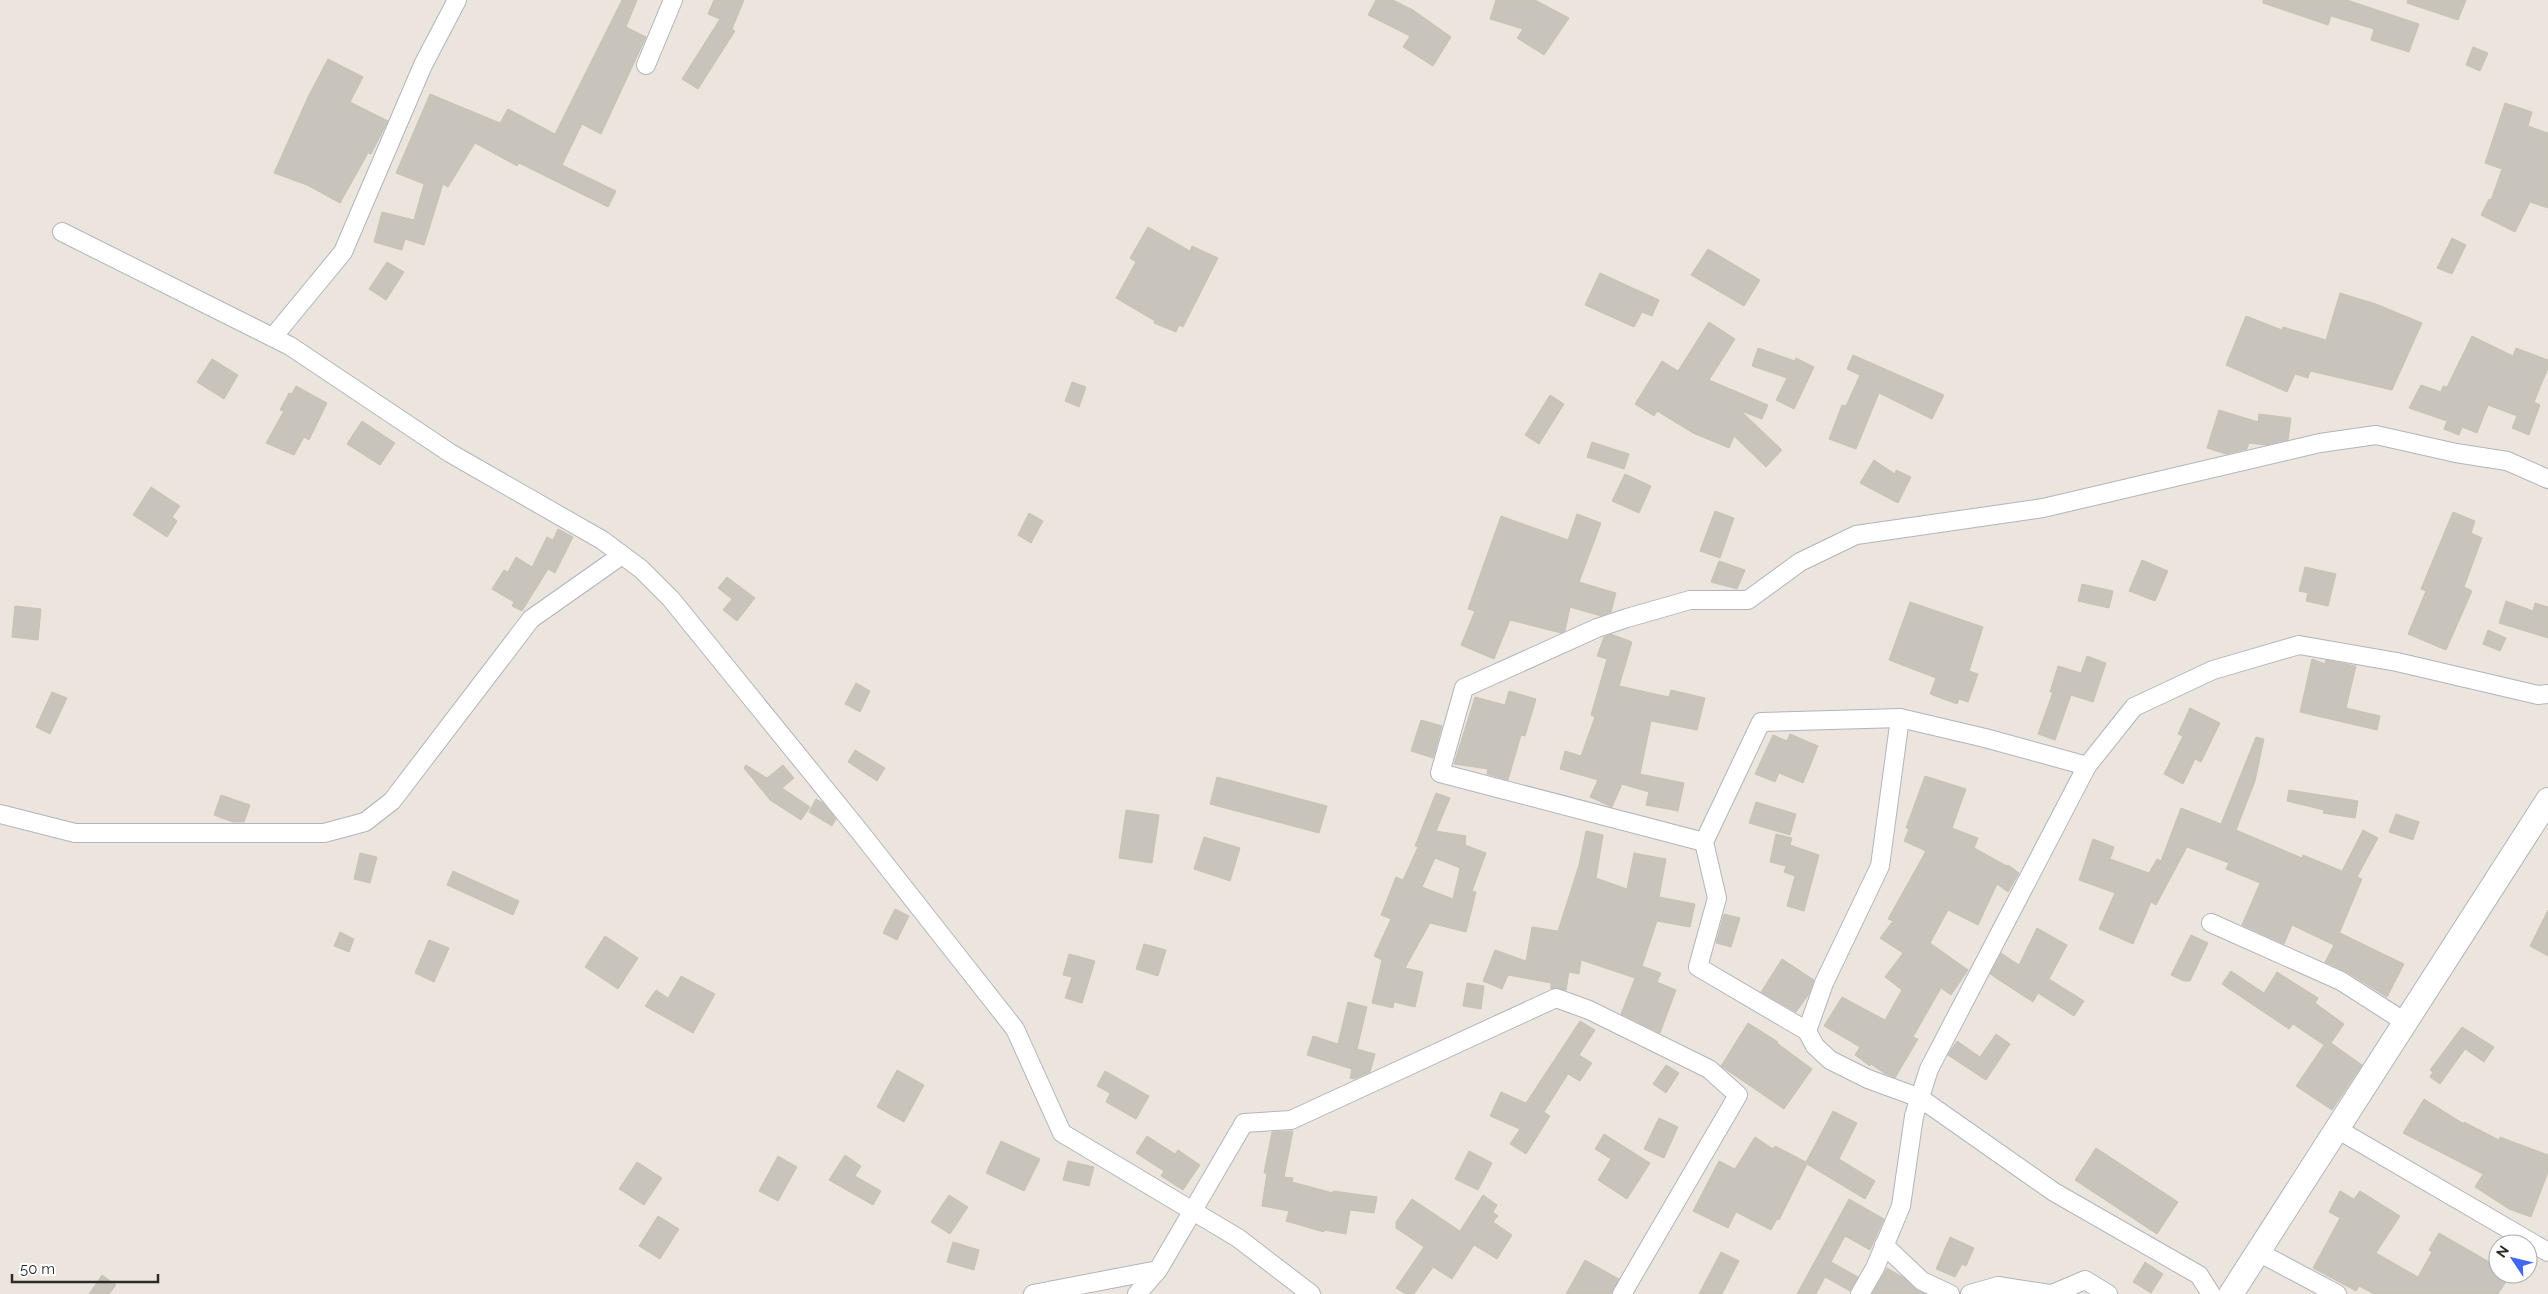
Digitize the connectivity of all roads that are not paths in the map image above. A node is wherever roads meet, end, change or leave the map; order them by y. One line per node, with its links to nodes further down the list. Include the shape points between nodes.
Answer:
1 (457, 0): 5 (street, via 423,64 343,252)
2 (673, 0): 3 (street)
3 (646, 65)
4 (62, 232): 5 (street)
5 (273, 337): 7 (street, via 450,452 602,540)
6 (2548, 479): 13 (street, via 2507,461 2376,434 2320,444 2043,508 1856,535 1800,562 1748,600 1690,600 1627,618 1597,628 1464,688 1440,773)
7 (622, 555): 12 (street, via 531,619 392,801 364,822 324,833 75,833); 19 (street, via 671,599 1015,1029 1062,1133)
8 (2548, 694): 10 (street, via 2538,696 2398,662 2299,645 2213,670 2134,707)
9 (1900, 718): 10 (street); 13 (street, via 1761,722); 16 (street, via 1880,866 1824,983)
10 (2087, 766): 17 (street, via 1929,1069)
11 (2548, 800): 15 (street)
12 (0, 814)
13 (1704, 842): 16 (street, via 1717,898 1698,967)
14 (2212, 923): 15 (street, via 2341,981)
15 (2406, 1022): 18 (street)
16 (1806, 1032): 17 (street, via 1830,1060 1868,1079)
17 (1920, 1098): 20 (street, via 1914,1116 1901,1206); 34 (street, via 2054,1192 2199,1275)
18 (2337, 1129): 21 (street); 22 (street)
19 (1192, 1212): 23 (street); 27 (street, via 1238,1238); 28 (street, via 1244,1123 1291,1120 1556,998 1589,1010 1709,1068 1738,1095)
20 (1884, 1245): 29 (street); 30 (street, via 1922,1281)
21 (2258, 1252): 35 (street); 36 (street)
22 (2548, 1252)
23 (1158, 1270): 25 (street); 26 (street)
24 (1995, 1290): 31 (street); 32 (street)
25 (1033, 1294)
26 (1137, 1294)
27 (1310, 1294)
28 (1622, 1294)
29 (1860, 1294)
30 (1950, 1294)
31 (1970, 1294)
32 (2051, 1294): 33 (street, via 2085,1280)
33 (2108, 1294)
34 (2211, 1294)
35 (2231, 1294)
36 (2337, 1294)

